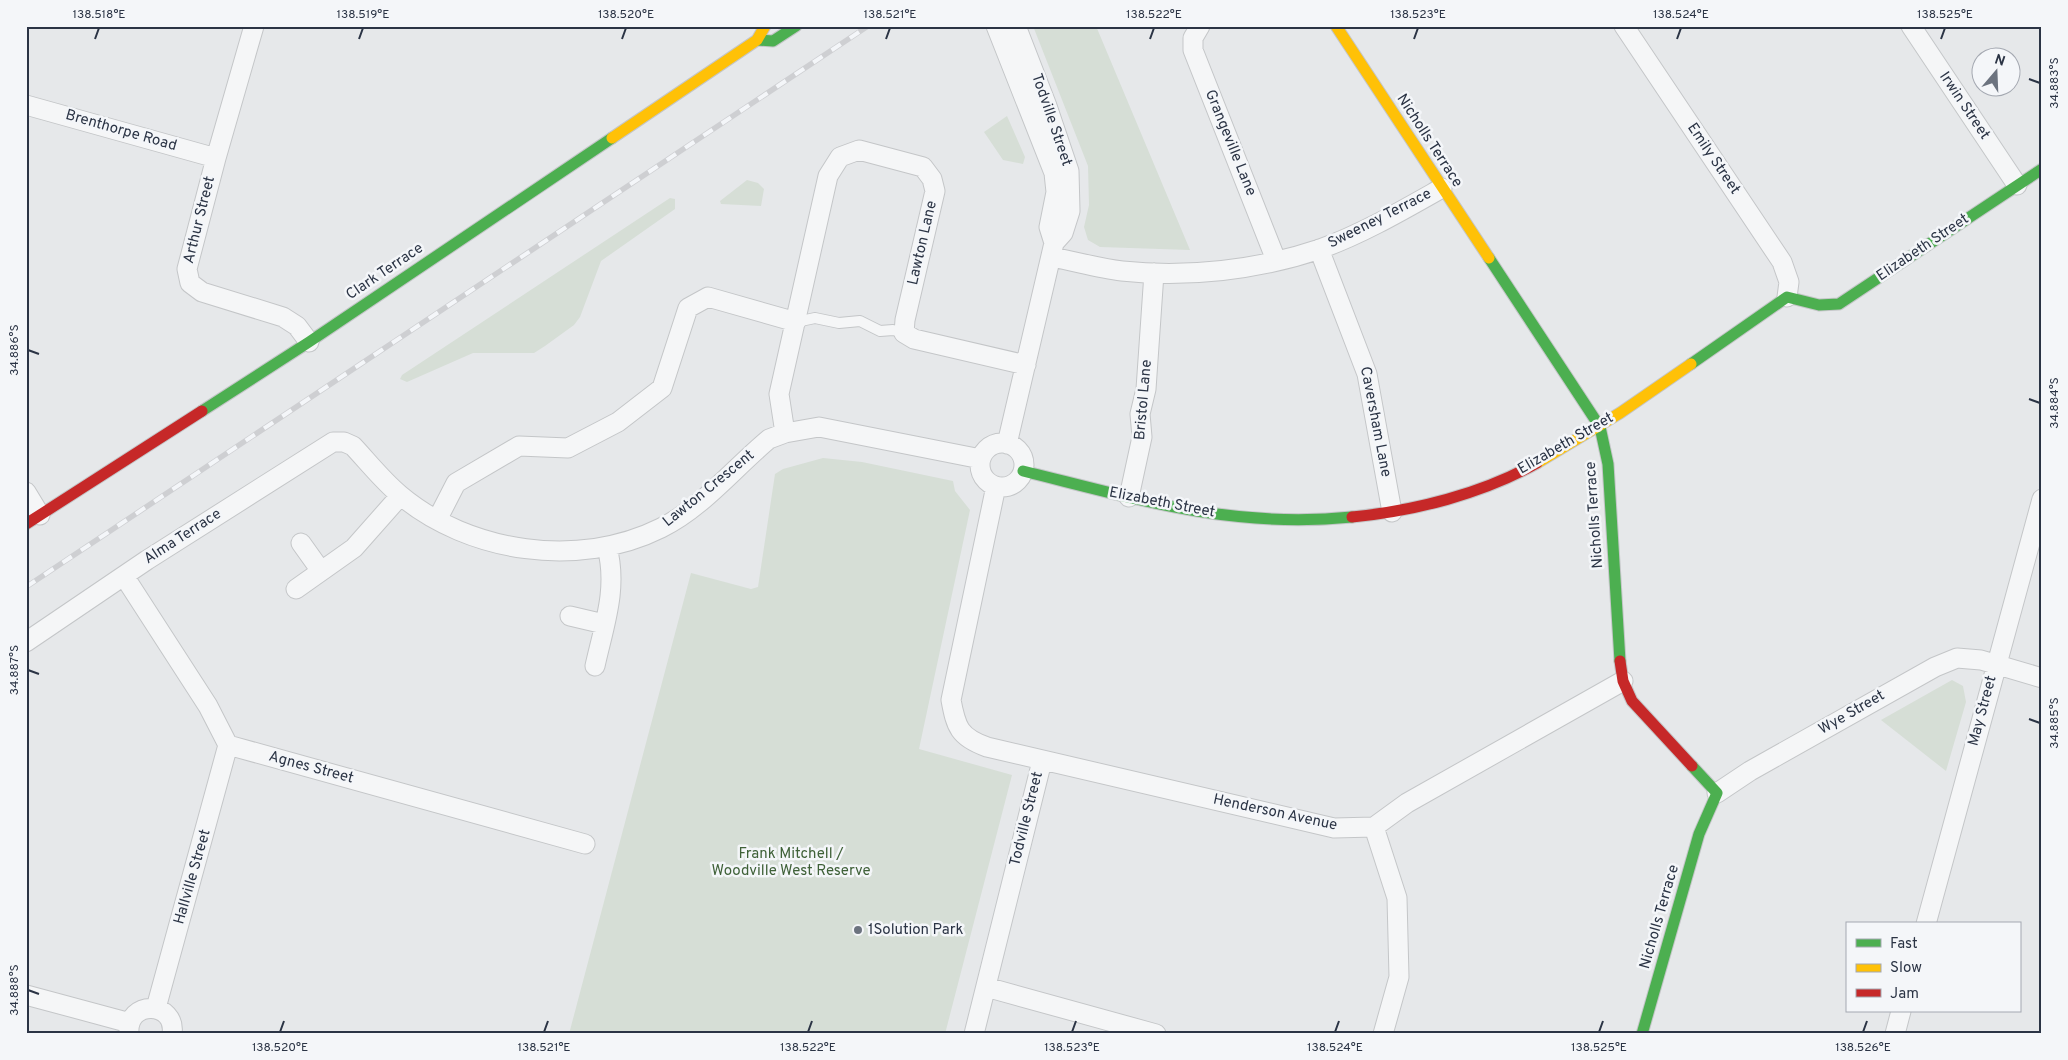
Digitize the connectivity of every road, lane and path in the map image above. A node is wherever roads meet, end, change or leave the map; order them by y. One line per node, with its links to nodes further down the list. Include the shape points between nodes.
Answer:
1 (254, 26): 12 (street, Arthur Street)
2 (765, 26): 10 (street, Clark Terrace)
3 (796, 26): 10 (street, Clark Terrace, via 773,41)
4 (996, 26): 17 (street, Todville Street, via 1054,174 1056,192 1049,227)
5 (1016, 26): 17 (street, Todville Street, via 1069,171 1070,210 1063,233)
6 (1200, 26): 18 (street, Grangeville Lane, via 1193,38 1193,50)
7 (1336, 26): 15 (street, Nicholls Terrace)
8 (1624, 26): 20 (street, Emily Street, via 1782,262 1789,282)
9 (1911, 26): 14 (street, Irwin Street)
10 (757, 40): 23 (street, Clark Terrace)
11 (26, 105): 12 (street, Brenthorpe Road)
12 (216, 158): 23 (street, Arthur Street, via 187,269 190,283 202,292 283,317 296,326)
13 (2042, 169): 14 (street, Elizabeth Street)
14 (2017, 186): 20 (street, Elizabeth Street, via 1839,304 1807,304)
15 (1442, 188): 16 (street, Sweeney Terrace, via 1343,240); 25 (street, Nicholls Terrace)
16 (1319, 249): 18 (street, Sweeney Terrace); 36 (street, Caversham Lane, via 1367,374)
17 (1053, 250): 19 (street, Sweeney Terrace, via 1120,270); 24 (street, Todville Street)
18 (1276, 260): 19 (street, Sweeney Terrace, via 1201,272)
19 (1154, 273): 34 (street, Bristol Lane, via 1146,389 1140,414 1142,437)
20 (1787, 297): 25 (street, Elizabeth Street)
21 (796, 322): 22 (lane, via 815,318 839,323 860,321 880,331); 22 (street, Lawton Lane, via 828,176 840,157 860,150 923,167 932,179 935,191 904,320); 26 (street, via 779,394); 38 (street, via 708,298 688,308 662,388 618,422 568,448 519,446 456,483)
22 (904, 333): 24 (street, via 914,339)
23 (309, 342): 37 (street, Clark Terrace)
24 (1026, 365): 28 (street, Todville Street)
25 (1600, 427): 36 (street, Elizabeth Street, via 1516,473 1433,503); 50 (street, Nicholls Terrace, via 1608,464)
26 (785, 433): 29 (street, via 819,427); 40 (street, Lawton Crescent, via 769,439 680,517 660,529)
27 (344, 442): 33 (street, Lawton Crescent, via 353,446); 42 (street, Alma Terrace, via 324,446)
28 (1008, 444): 29 (street, via 996,444); 30 (street, via 1020,453)
29 (981, 459): 31 (street, via 984,477)
30 (1023, 471): 31 (street, via 1014,483); 34 (street, Elizabeth Street)
31 (996, 486): 52 (street, Todville Street, via 951,700 956,725 968,741)
32 (26, 492): 37 (street)
33 (400, 496): 38 (street, Lawton Crescent); 41 (street, via 354,548)
34 (1129, 497): 36 (street, Elizabeth Street, via 1260,520 1360,518)
35 (2042, 499): 47 (street, May Street)
36 (1392, 512)
37 (33, 520)
38 (437, 520): 40 (street, Lawton Crescent, via 459,533 504,546 557,552)
39 (301, 543): 41 (street)
40 (607, 547): 45 (street, via 612,587)
41 (321, 571): 43 (street)
42 (124, 576): 46 (street, Alma Terrace); 51 (street, via 212,714)
43 (296, 589)
44 (570, 616): 45 (street)
45 (604, 624): 48 (street)
46 (26, 642)
47 (1995, 664): 49 (street, Wye Street); 53 (street, Wye Street, via 1957,658 1935,666); 56 (street, May Street)
48 (595, 666)
49 (2042, 678)
50 (1623, 681): 53 (street, Nicholls Terrace, via 1632,700); 54 (street, via 1407,803)
51 (228, 745): 55 (street, Agnes Street); 59 (street, Hallville Street)
52 (1042, 761): 54 (street, Henderson Avenue, via 1334,828); 57 (street, Todville Street)
53 (1717, 793): 66 (street, Nicholls Terrace, via 1699,834)
54 (1374, 827): 65 (street, via 1397,898 1400,977)
55 (585, 844)
56 (1927, 922)
57 (986, 987): 63 (street, Todville Street); 64 (street)
58 (26, 995): 61 (street)
59 (156, 1008): 61 (street, via 138,1012); 62 (street, via 168,1017)
60 (1901, 1012): 67 (street)
61 (130, 1028)
62 (172, 1034)
63 (974, 1034)
64 (1156, 1034)
65 (1383, 1034)
66 (1642, 1034)
67 (1895, 1034)

